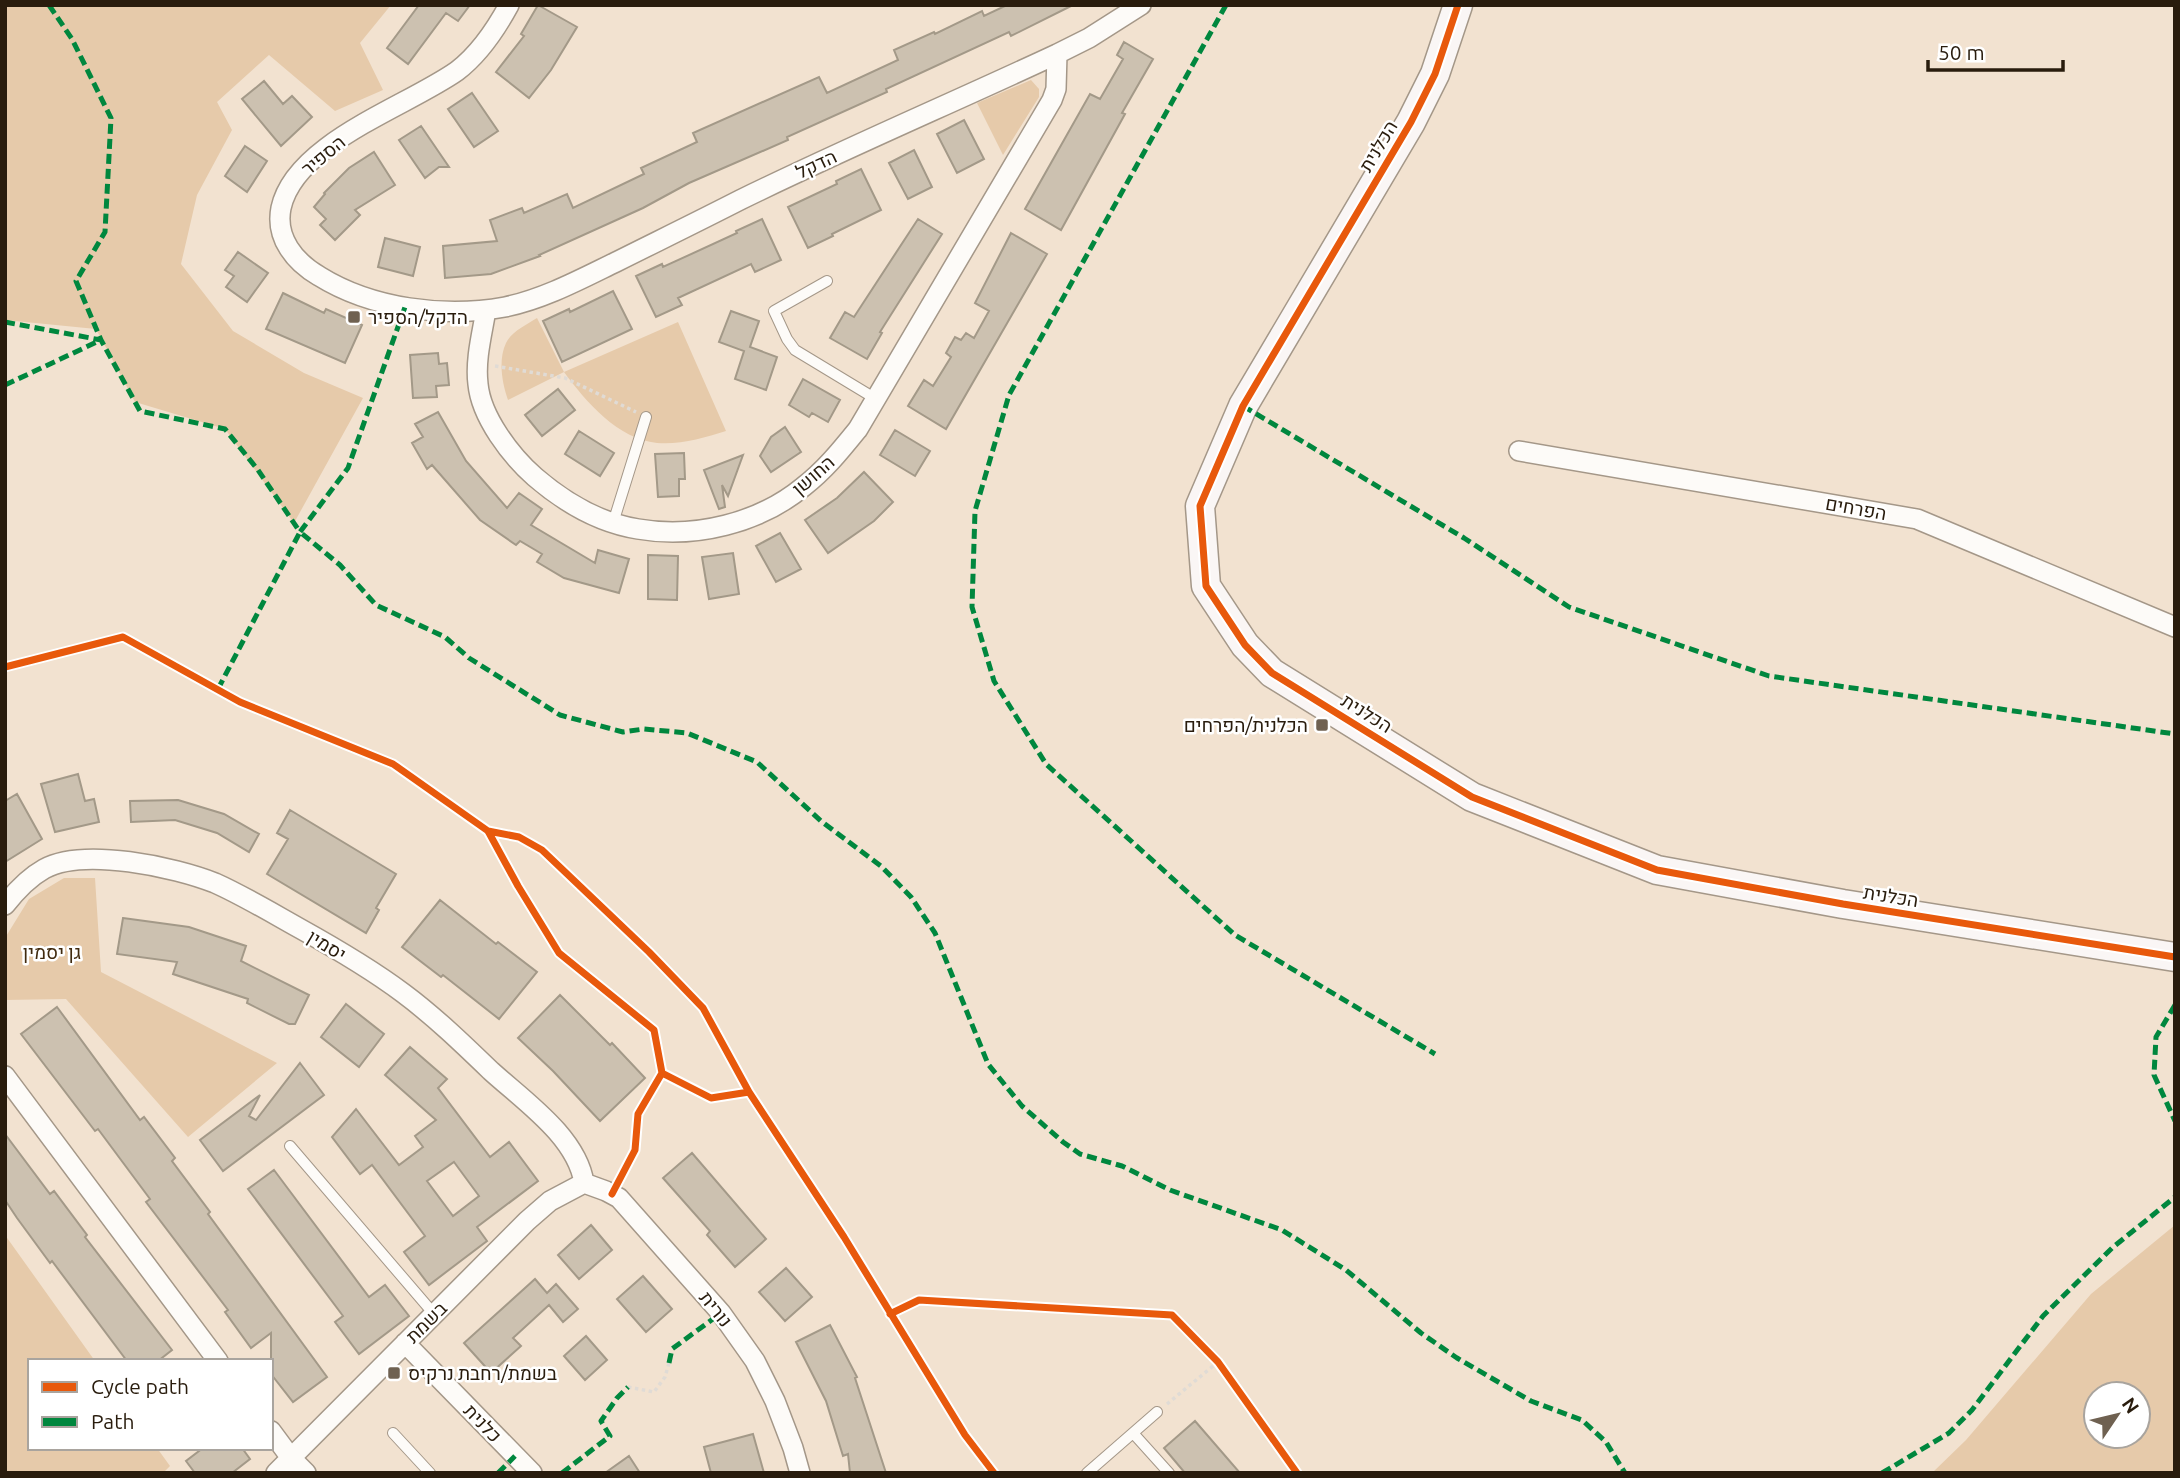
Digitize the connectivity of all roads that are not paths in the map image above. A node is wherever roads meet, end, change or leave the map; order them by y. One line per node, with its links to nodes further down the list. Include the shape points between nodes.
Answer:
1 (509, 5): 6 (street, הספיר, via 460,69 309,162 287,194 279,223 295,257 331,284 394,306)
2 (1141, 5): 4 (street, הדקל)
3 (1458, 5): 13 (street, הכלנית, via 1435,74 1411,121 1243,405 1200,506 1206,586 1245,645 1272,673 1472,797 1657,870)
4 (1057, 54): 6 (street, הדקל, via 790,176 578,281); 7 (street, החושן, via 1052,100)
5 (827, 281): 7 (lane, via 774,311 795,350)
6 (486, 310): 10 (street, החושן, via 478,384 498,434 548,488)
7 (876, 399): 10 (street, החושן, via 826,467 802,488 749,518 722,526 663,531)
8 (646, 417): 10 (lane)
9 (1519, 451): 11 (street, הפרחים, via 1917,519)
10 (613, 523)
11 (2175, 627)
12 (5, 905): 16 (street, יסמין, via 45,867 83,858 119,859 214,883 340,951 403,993 549,1124 572,1149)
13 (2175, 957)
14 (5, 1076): 19 (street)
15 (290, 1146): 17 (lane)
16 (584, 1183): 17 (street, בשמת, via 550,1201 527,1221); 29 (street, נורית, via 619,1198 721,1313 760,1371)
17 (434, 1314): 18 (street, בשמת)
18 (405, 1343): 24 (street, בשמת); 28 (street, כלנית)
19 (217, 1359)
20 (1157, 1412): 22 (lane)
21 (393, 1433): 27 (lane)
22 (1133, 1433): 30 (lane); 31 (lane)
23 (273, 1435): 24 (street)
24 (291, 1458): 25 (street, בשמת); 26 (street)
25 (276, 1473)
26 (306, 1473)
27 (430, 1473)
28 (532, 1473)
29 (800, 1473)
30 (1087, 1473)
31 (1169, 1473)

